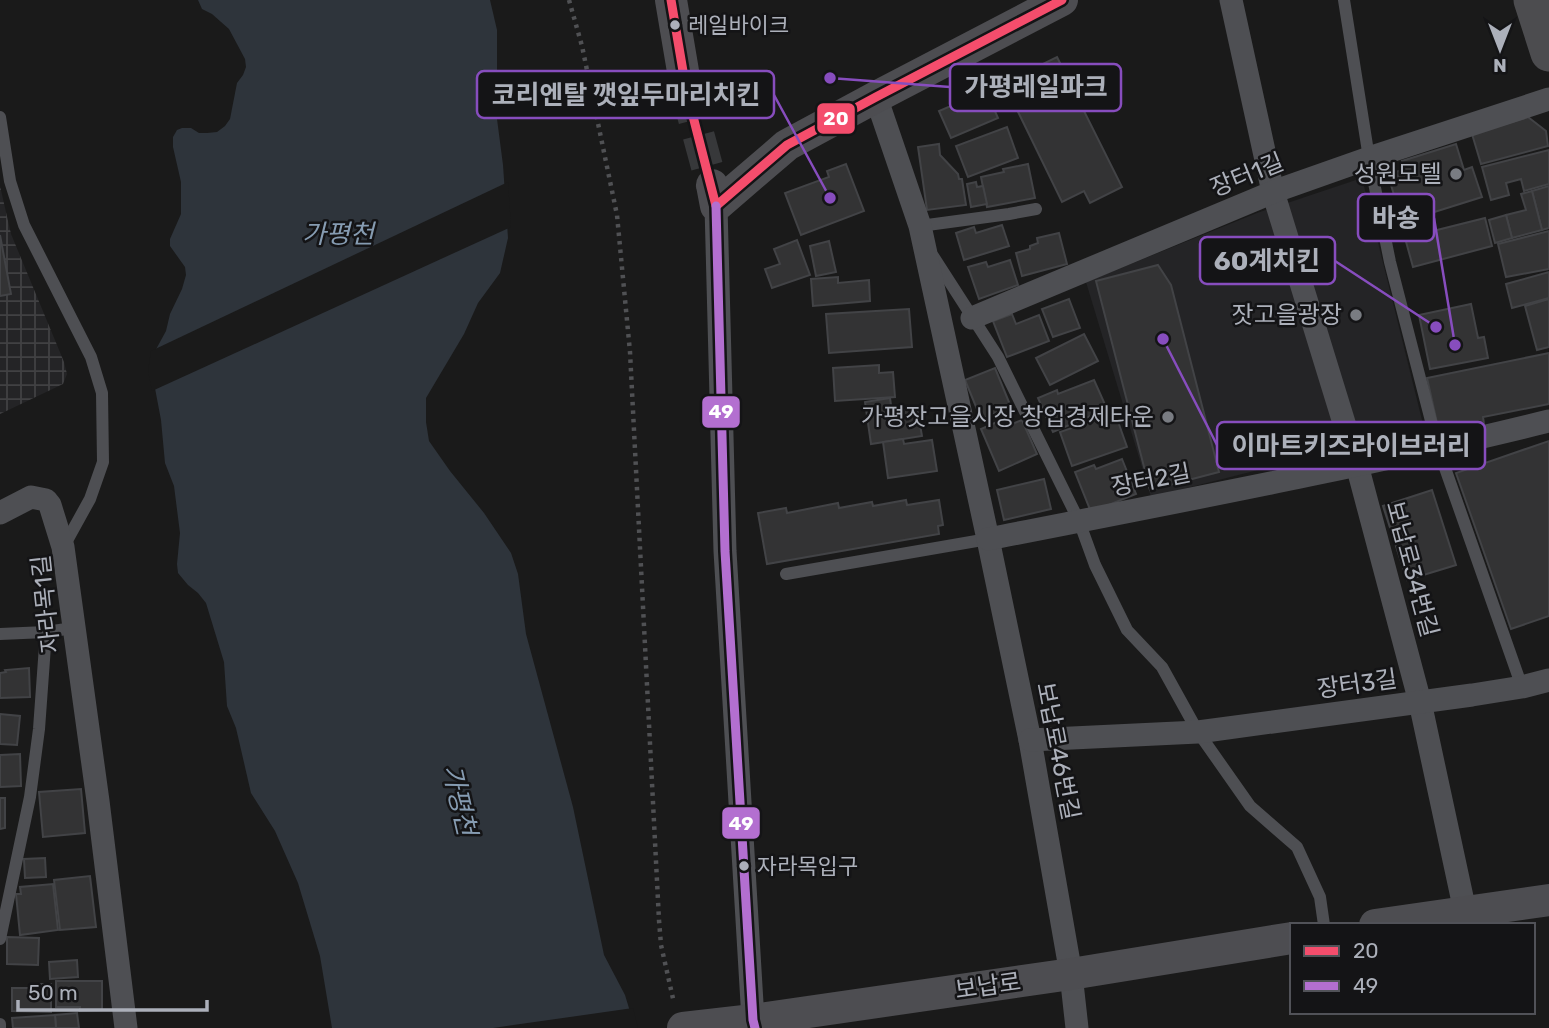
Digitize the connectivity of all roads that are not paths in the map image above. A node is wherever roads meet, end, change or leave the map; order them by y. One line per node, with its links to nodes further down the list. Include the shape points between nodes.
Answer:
1 (671, 0): 7 (street)
2 (1062, 0): 8 (street)
3 (1231, 0): 12 (street, 보납로34번길)
4 (1344, 0): 11 (lane)
5 (1532, 0): 6 (main road)
6 (1549, 53)
7 (686, 89)
8 (876, 97): 13 (street, via 787,145); 15 (street, 보납로46번길)
9 (1549, 99): 11 (street, 장터1길)
10 (0, 117): 23 (lane, 자라목1길, via 10,181 24,225 91,357 102,393 103,462 90,499)
11 (1369, 158): 12 (street, 장터1길); 18 (lane, via 1390,262)
12 (1273, 192): 16 (street, 장터1길); 19 (street, 보납로34번길)
13 (714, 195): 43 (street, via 725,551)
14 (1036, 209): 15 (lane)
15 (921, 232): 16 (lane); 22 (street, 보납로46번길)
16 (972, 318): 21 (lane, via 998,357)
17 (1549, 421): 18 (street, 장터2길)
18 (1438, 448): 19 (street, 장터2길); 29 (lane)
19 (1357, 466): 21 (street, 장터2길); 31 (street, 보납로34번길)
20 (0, 513): 23 (street, via 31,497 46,499)
21 (1079, 521): 22 (street, 장터2길); 32 (lane, via 1094,565 1127,630 1162,667)
22 (988, 539): 24 (lane); 33 (street, 보납로46번길)
23 (63, 547): 25 (street, 자라목1길)
24 (786, 574)
25 (73, 628): 26 (lane); 44 (street, 자라목1길)
26 (46, 632): 27 (lane); 34 (lane, via 30,797)
27 (0, 635)
28 (1549, 680): 29 (street, 장터3길)
29 (1522, 687): 30 (street); 31 (street, 장터3길)
30 (1549, 699)
31 (1419, 702): 32 (street, 장터3길); 36 (street, 보납로34번길)
32 (1198, 732): 33 (street, 장터3길); 37 (lane, via 1250,806 1297,847 1320,897)
33 (1030, 740): 41 (street, 보납로46번길)
34 (7, 881): 40 (lane)
35 (1549, 900): 36 (street)
36 (1465, 911): 38 (street)
37 (1324, 923)
38 (1388, 923)
39 (1290, 937): 41 (street, 보납로)
40 (0, 939)
41 (1071, 974): 43 (street, 보납로); 45 (street, 보납로46번길)
42 (686, 1020): 43 (street, 보납로)
43 (754, 1024)
44 (125, 1028)
45 (1077, 1028)

